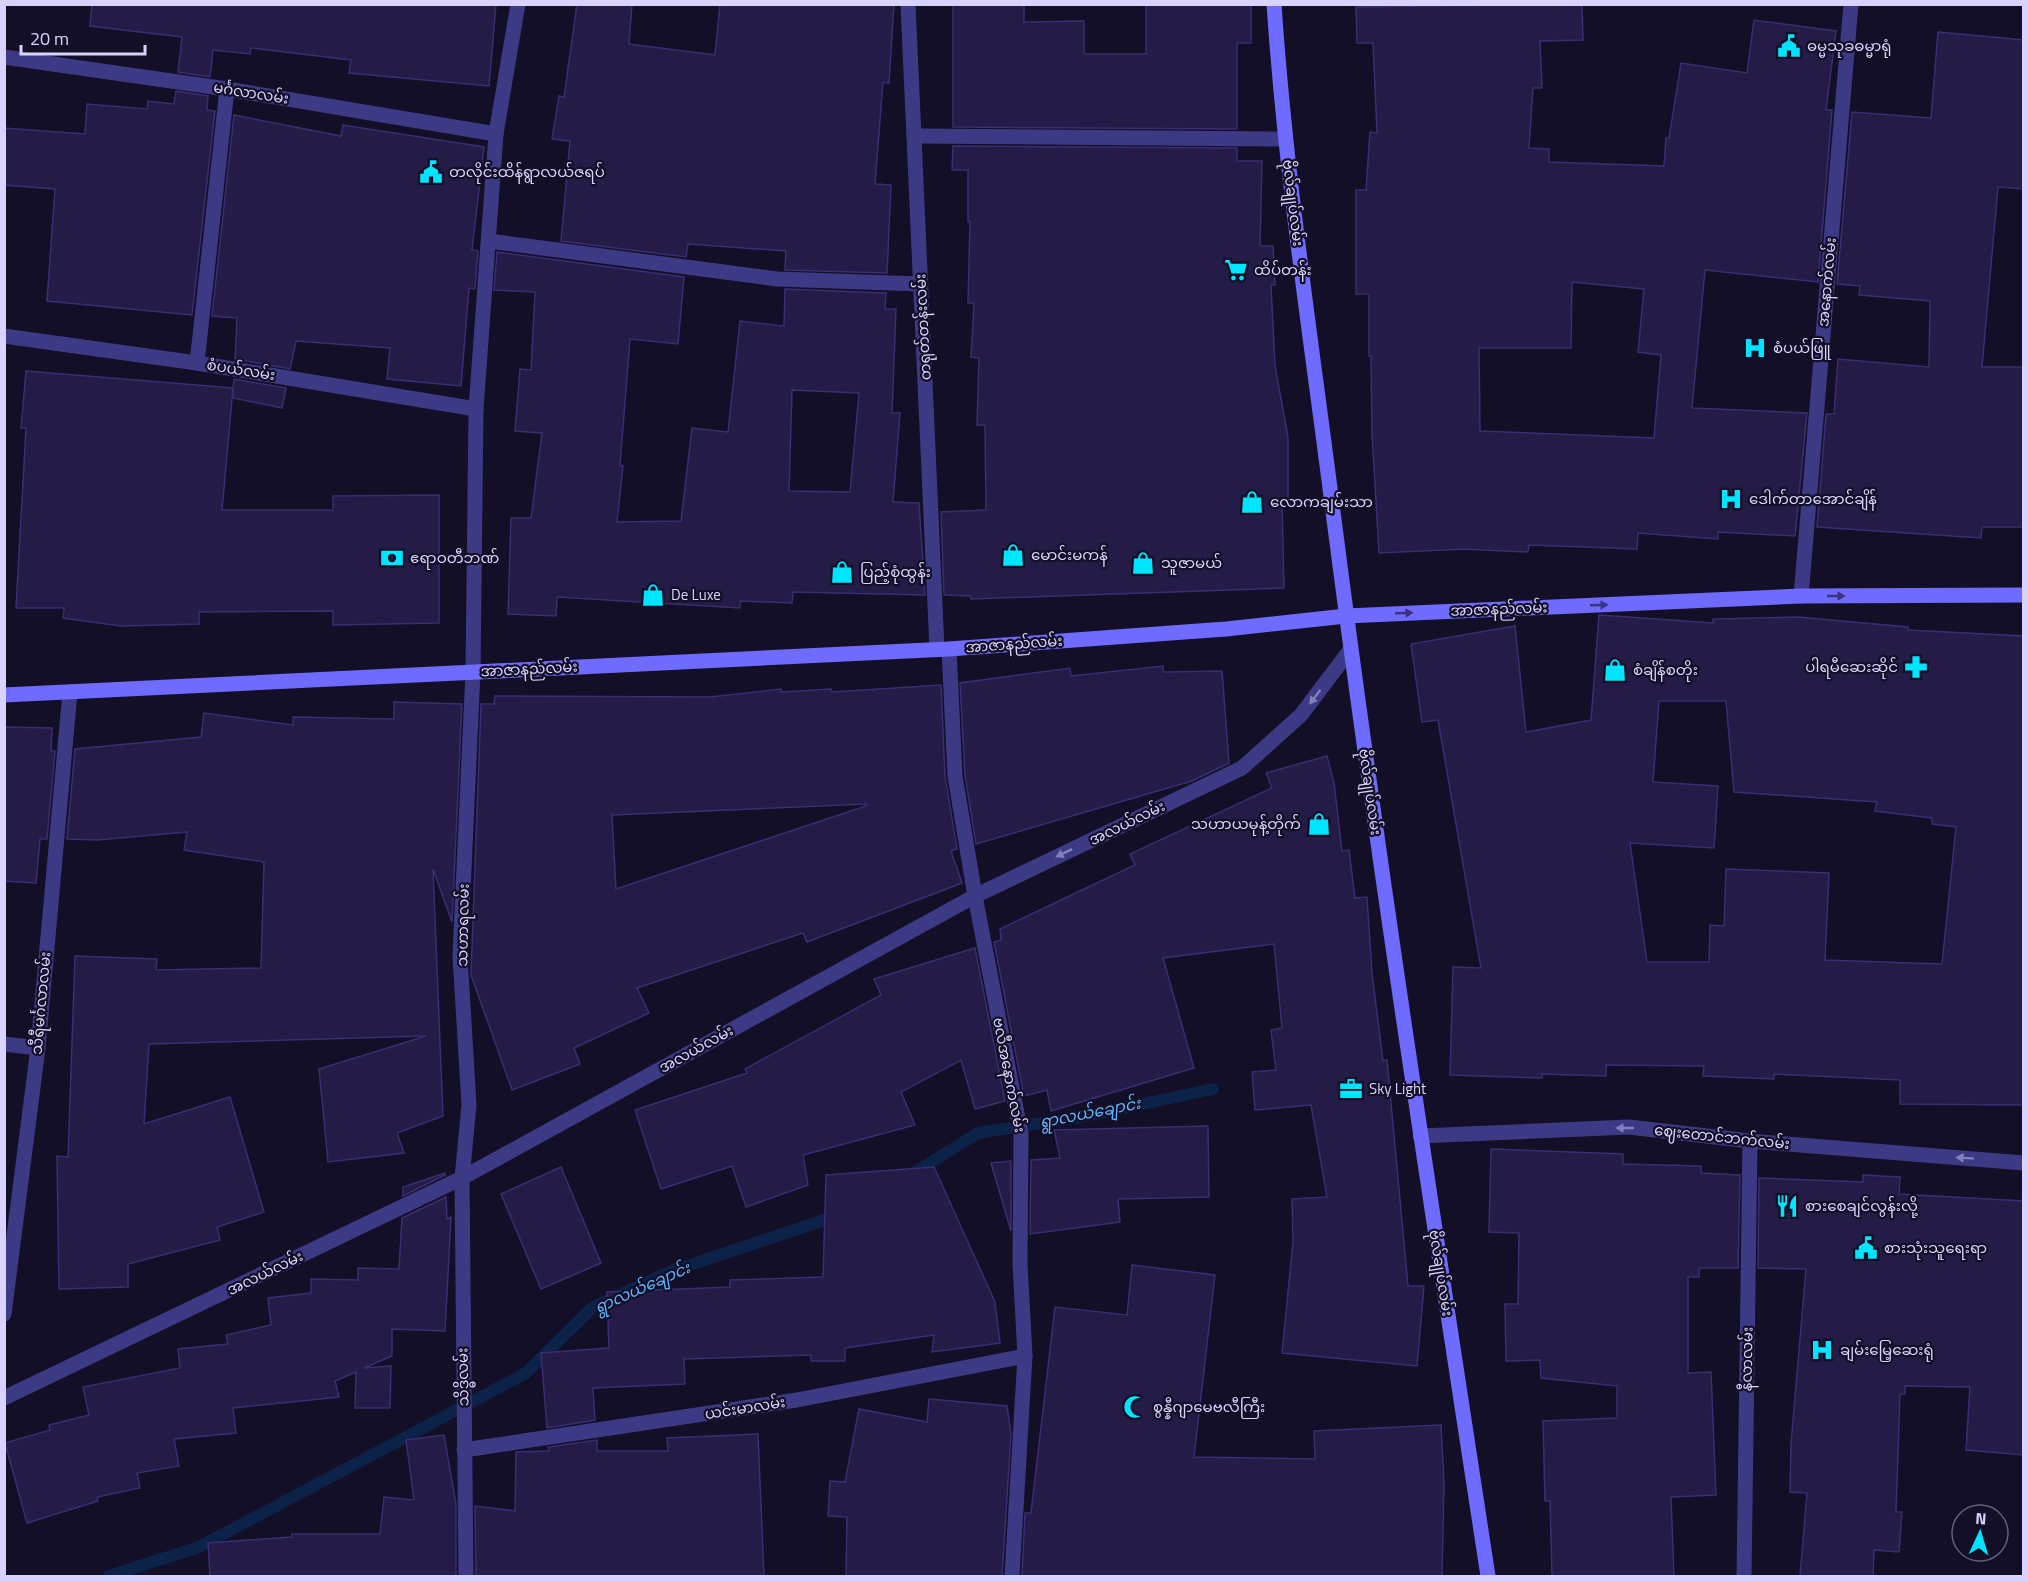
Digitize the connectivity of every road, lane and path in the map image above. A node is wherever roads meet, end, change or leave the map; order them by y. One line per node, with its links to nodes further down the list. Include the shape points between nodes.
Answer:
1 (518, 4): 7 (street, သဟာရလမ်း)
2 (908, 4): 8 (street, တရုတ်တန်းလမ်း)
3 (1274, 4): 9 (street, ဗိုလ်ချုပ်လမ်း)
4 (1851, 4): 16 (street, အနောက်လမ်း)
5 (4, 57): 6 (street, မင်္ဂလာလမ်း)
6 (228, 89): 7 (street, မင်္ဂလာလမ်း); 13 (street)
7 (496, 134): 10 (street, သဟာရလမ်း)
8 (914, 136): 9 (street); 11 (street, တရုတ်တန်းလမ်း)
9 (1285, 139): 17 (street, ဗိုလ်ချုပ်လမ်း)
10 (489, 241): 11 (street, via 777,279); 14 (street, သဟာရလမ်း)
11 (921, 284): 18 (street, တရုတ်တန်းလမ်း)
12 (4, 336): 13 (street, စံပယ်လမ်း)
13 (197, 363): 14 (street, စံပယ်လမ်း)
14 (476, 409): 20 (street, သဟာရလမ်း)
15 (2024, 595): 16 (street, အာဇာနည်လမ်း, one-way to 15)
16 (1801, 596): 17 (street, အာဇာနည်လမ်း, one-way to 16)
17 (1346, 616): 18 (street, အာဇာနည်လမ်း, via 1226,629); 19 (street, ဗိုလ်ချုပ်လမ်း)
18 (943, 649): 20 (street, အာဇာနည်လမ်း); 23 (street, ဗလီအနောက်လမ်း, via 955,776)
19 (1350, 650): 23 (street, အလယ်လမ်း, one-way to 23, via 1301,715 1242,768); 26 (street, ဗိုလ်ချုပ်လမ်း)
20 (473, 672): 21 (street, အာဇာနည်လမ်း); 29 (street, သဟာရလမ်း, via 460,956 469,1105)
21 (70, 692): 22 (street, အာဇာနည်လမ်း); 25 (street, သီရီမင်္ဂလာလမ်း)
22 (4, 695)
23 (975, 896): 29 (street, အလယ်လမ်း); 31 (street, ဗလီအနောက်လမ်း, via 1021,1134 1020,1263)
24 (4, 1044): 25 (street)
25 (38, 1048): 30 (street, သီရီမင်္ဂလာလမ်း)
26 (1420, 1136): 27 (street, ဈေးတောင်ဘက်လမ်း, one-way to 26, via 1629,1127); 36 (street, ဗိုလ်ချုပ်လမ်း)
27 (1750, 1141): 28 (street, ဈေးတောင်ဘက်လမ်း, one-way to 27); 37 (street, နီလာလမ်း)
28 (2024, 1163)
29 (462, 1178): 32 (street, အလယ်လမ်း); 33 (street, သိဒ္ဓိလမ်း)
30 (4, 1314)
31 (1025, 1356): 33 (street, ယင်းမာလမ်း, via 797,1400); 35 (street, ဗလီအနောက်လမ်း)
32 (4, 1398)
33 (464, 1450): 34 (street, သိဒ္ဓိလမ်း)
34 (466, 1576)
35 (1012, 1576)
36 (1488, 1576)
37 (1744, 1576)

